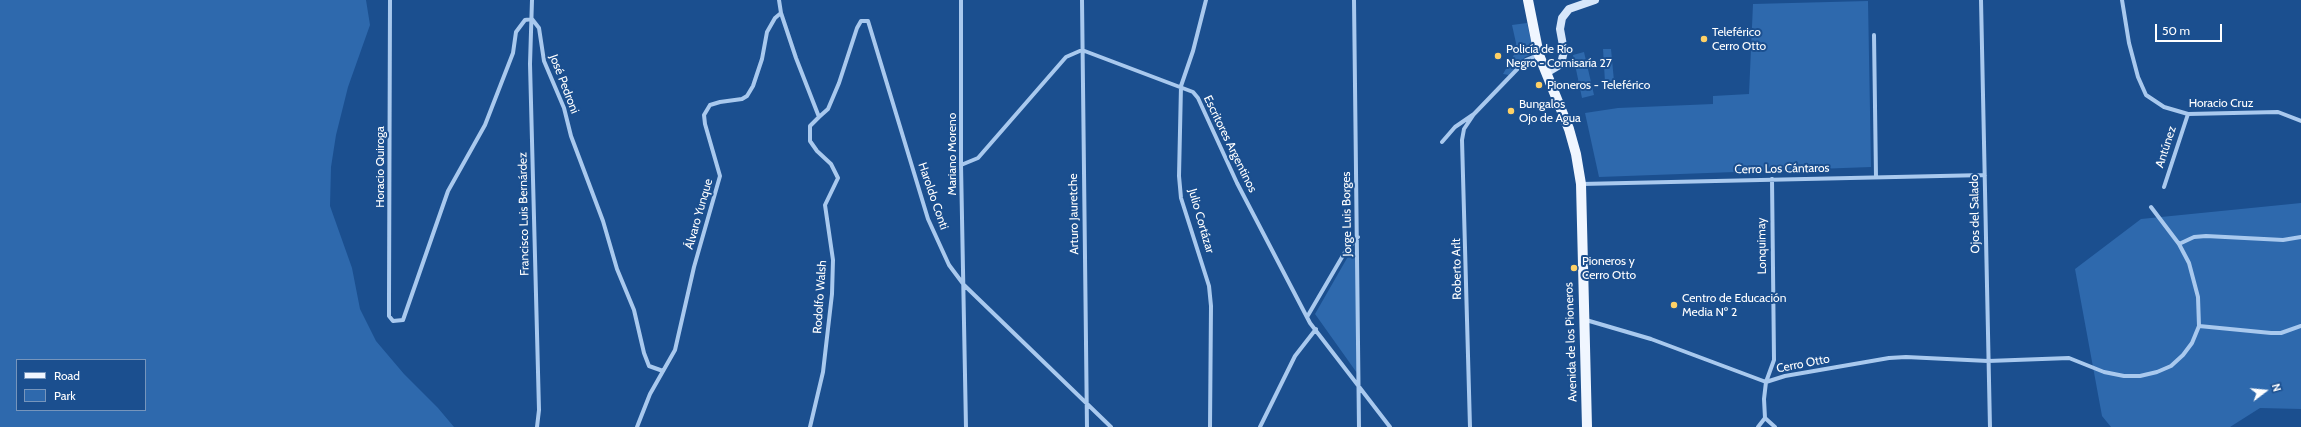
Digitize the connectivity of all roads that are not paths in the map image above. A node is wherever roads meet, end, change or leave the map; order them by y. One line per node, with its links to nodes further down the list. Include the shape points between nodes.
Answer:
1 (390, 0): 13 (street, Horacio Quiroga, via 389,316 393,321 403,320 448,191 485,125 513,52 516,32 525,20)
2 (532, 0): 13 (street, Francisco Luis Bernárdez)
3 (779, 0): 12 (street)
4 (961, 0): 24 (street, Mariano Moreno)
5 (1082, 0): 15 (street, Arturo Jauretche)
6 (1206, 0): 18 (street, Julio Cortázar)
7 (1354, 0): 31 (street, Jorge Luis Borges)
8 (1528, 0): 16 (main road, Avenida de los Pioneros)
9 (1595, 0): 17 (main road, via 1569,9 1562,18 1560,28 1564,51 1561,64)
10 (1981, 0): 25 (street, Ojos del Salado)
11 (2122, 0): 20 (street, Horacio Cruz, via 2129,43 2138,78 2146,95 2164,107)
12 (781, 13): 21 (street); 41 (street, Álvaro Yunque, via 767,32 762,59 747,96 710,105 704,115 720,176 694,267 675,350)
13 (532, 19): 41 (street, José Pedroni, via 539,28 544,61 564,108 571,136 601,214 617,269 634,310 646,360 649,366); 46 (street, Francisco Luis Bernárdez, via 530,64 539,410)
14 (1874, 35): 26 (street)
15 (1082, 50): 18 (street, Escritores Argentinos); 24 (street, via 1066,57 978,158); 44 (street, Arturo Jauretche)
16 (1539, 55): 17 (main road, Avenida de los Pioneros); 19 (street, via 1526,60)
17 (1546, 73): 28 (main road, Avenida de los Pioneros, via 1569,129)
18 (1181, 86): 35 (street, Escritores Argentinos, via 1198,98 1237,184); 52 (street, Julio Cortázar, via 1181,198 1205,270 1211,306)
19 (1474, 114): 23 (street, via 1455,127); 56 (street, Roberto Arlt, via 1464,129 1462,140)
20 (2188, 114): 22 (street, Horacio Cruz, via 2278,112); 29 (street, Antúnez)
21 (820, 117): 34 (street, Haroldo Conti, via 828,109 839,83 857,28 861,21 868,21 928,219 949,265); 48 (street, Rodolfo Walsh, via 810,126 810,141 817,152 834,168 838,178 825,205 833,260 832,294 823,372)
22 (2301, 121)
23 (1442, 142)
24 (961, 165): 34 (street, Mariano Moreno)
25 (1985, 175): 26 (street, Cerro Los Cántaros); 40 (street, Ojos del Salado)
26 (1876, 177): 27 (street, Cerro Los Cántaros)
27 (1772, 179): 28 (street, Cerro Los Cántaros); 42 (street, Lonquimay, via 1774,360)
28 (1581, 184): 36 (main road, Avenida de los Pioneros)
29 (2164, 186)
30 (2151, 207): 33 (street)
31 (1358, 237): 35 (street, via 1345,252); 43 (street, Jorge Luis Borges)
32 (2301, 238): 33 (street, via 2283,240 2206,236 2194,237)
33 (2179, 244): 37 (street, via 2197,291)
34 (964, 285): 44 (street, Haroldo Conti); 49 (street, Mariano Moreno)
35 (1308, 317): 39 (street, Escritores Argentinos)
36 (1583, 319): 42 (street, Cerro Otto, via 1651,339); 57 (main road, Avenida de los Pioneros)
37 (2199, 326): 38 (street, via 2271,333 2281,333); 40 (street, Cerro Otto, via 2192,343 2171,366 2140,376 2104,372 2069,358)
38 (2301, 326)
39 (1316, 329): 43 (street, Escritores Argentinos); 53 (street, via 1295,356)
40 (1988, 361): 42 (street, Cerro Otto, via 1889,358 1786,376); 60 (street, Ojos del Salado)
41 (663, 371): 47 (street, Álvaro Yunque, via 650,394)
42 (1766, 382): 45 (street, Lonquimay)
43 (1359, 388): 54 (street, Jorge Luis Borges); 55 (street, Escritores Argentinos)
44 (1086, 401): 50 (street, Arturo Jauretche); 51 (street, Haroldo Conti)
45 (1765, 418): 58 (street); 59 (street)
46 (537, 427)
47 (637, 427)
48 (810, 427)
49 (966, 427)
50 (1087, 427)
51 (1111, 427)
52 (1210, 427)
53 (1260, 427)
54 (1359, 427)
55 (1390, 427)
56 (1470, 427)
57 (1587, 427)
58 (1758, 427)
59 (1775, 427)
60 (1990, 427)

